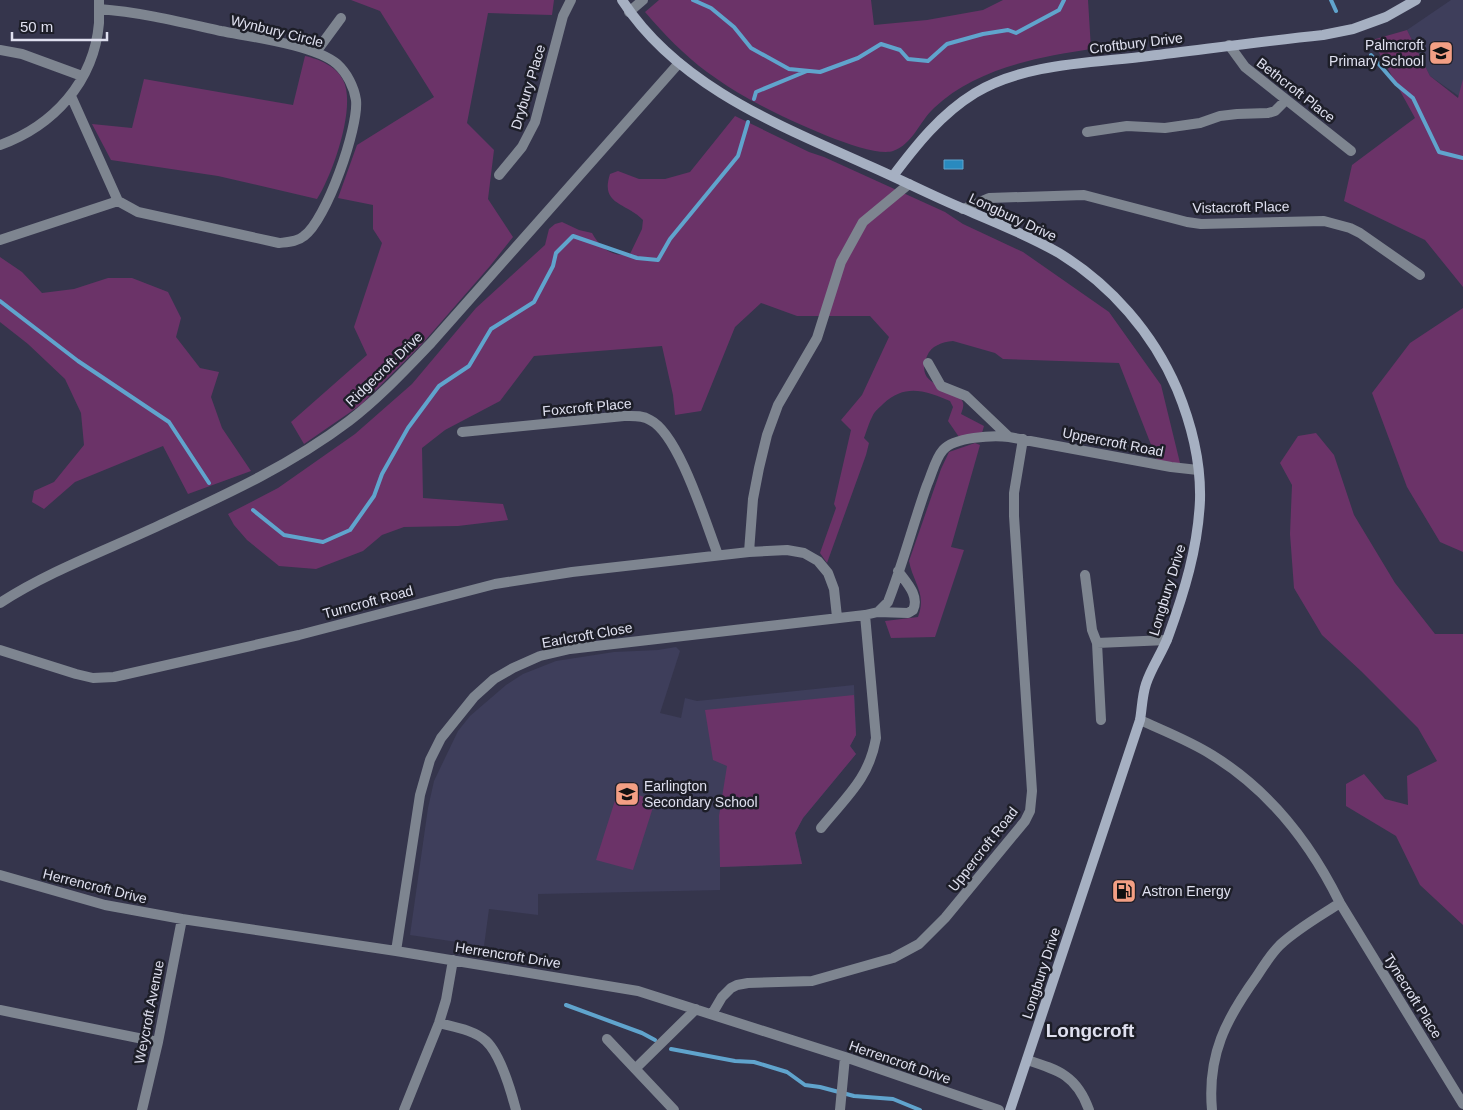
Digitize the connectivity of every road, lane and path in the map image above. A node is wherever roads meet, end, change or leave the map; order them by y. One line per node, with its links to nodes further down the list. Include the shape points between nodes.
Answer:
1 (571, 0): 18 (street, Drybury Place, via 563,16 535,122 522,147)
2 (622, 0): 6 (street, Longbury Drive)
3 (643, 0): 6 (street)
4 (1416, 0): 8 (street, Croftbury Drive, via 1386,17 1354,29)
5 (99, 5): 10 (street, Wynbury Circle); 12 (street, via 95,43)
6 (629, 12): 11 (street, Longbury Drive)
7 (341, 18): 10 (street)
8 (1229, 45): 14 (street, Bethcroft Place, via 1245,67); 19 (street, Croftbury Drive, via 1055,67 1008,77 956,106 933,126)
9 (0, 50): 12 (street, via 22,54)
10 (316, 52): 21 (street, Wynbury Circle, via 336,64 347,76 356,100 355,116 334,187 316,223 305,236 294,242 279,243 147,214)
11 (679, 63): 19 (street, Longbury Drive, via 718,91 781,126); 34 (street, Ridgecroft Drive, via 431,343 389,387 349,421 311,448 260,477 52,575)
12 (82, 76): 13 (street)
13 (71, 96): 16 (street, via 39,126); 21 (street)
14 (1286, 100): 15 (street, via 1275,111 1220,116 1200,123 1165,128 1127,126); 17 (street, Bethcroft Place)
15 (1087, 132)
16 (0, 145)
17 (1351, 151)
18 (499, 175)
19 (893, 176): 20 (street, Longbury Drive)
20 (909, 184): 22 (street, Longbury Drive); 30 (street, via 863,222 841,262 817,338 778,405 767,435 753,499)
21 (118, 202): 23 (street)
22 (962, 209): 24 (street, Vistacroft Place, via 990,198 1084,195 1201,224 1324,221 1360,233); 29 (street, Longbury Drive, via 1058,252 1087,272 1136,320 1157,350 1178,393 1192,434)
23 (0, 240)
24 (1420, 275)
25 (928, 362): 27 (street, via 941,386 966,396)
26 (462, 432): 31 (street, Foxcroft Place, via 624,416 641,416 650,420 660,426 671,440)
27 (1009, 437): 28 (street, Uppercroft Road); 32 (street, Uppercroft Road, via 984,436 949,445 943,450 935,464)
28 (1023, 438): 29 (street, Uppercroft Road); 51 (street, Uppercroft Road, via 1014,493 1014,516 1032,791 1030,811 1025,821 945,918 919,944 893,958 812,982 737,985 722,997)
29 (1198, 470): 38 (street, Longbury Drive, via 1200,498 1195,546)
30 (749, 552): 31 (street, Turncroft Road); 37 (street, via 787,550 804,553 818,561 828,573 834,589)
31 (718, 555): 40 (street, Turncroft Road, via 495,584 300,635 114,677 93,678 76,674)
32 (898, 571): 35 (street, via 888,602); 35 (street, Earlcroft Close, via 914,596 913,610 908,613)
33 (1085, 575): 39 (street, via 1092,630)
34 (0, 603)
35 (878, 612): 36 (street, Earlcroft Close)
36 (865, 615): 37 (street, Earlcroft Close); 43 (street, via 876,738 873,754 860,781)
37 (837, 617): 47 (street, Earlcroft Close, via 570,649 540,656 494,679 453,721 430,760 420,795)
38 (1167, 640): 39 (street); 42 (street, Longbury Drive, via 1146,685)
39 (1097, 643): 41 (street)
40 (0, 650)
41 (1101, 720)
42 (1140, 720): 45 (street, Tynecroft Place, via 1212,754 1262,792 1300,836 1328,878); 56 (street, Longbury Drive)
43 (821, 828)
44 (0, 875): 46 (street, Herrencroft Drive, via 105,905)
45 (1340, 903): 58 (street, Tynecroft Place); 67 (street, via 1280,945 1247,989 1228,1020 1217,1047 1211,1073)
46 (182, 919): 47 (street, Herrencroft Drive); 54 (street, Weycroft Avenue)
47 (396, 951): 48 (street, Herrencroft Drive)
48 (453, 960): 49 (street, Herrencroft Drive, via 638,992); 52 (street)
49 (696, 1009): 51 (street, Herrencroft Drive); 57 (street)
50 (0, 1010): 54 (street)
51 (712, 1014): 55 (street, Herrencroft Drive)
52 (438, 1023): 61 (street); 62 (street, via 462,1029 486,1041 504,1075)
53 (608, 1039): 57 (street)
54 (158, 1042): 60 (street, Weycroft Avenue)
55 (845, 1057): 59 (street); 64 (street, Herrencroft Drive)
56 (1027, 1060): 65 (street, Longbury Drive); 66 (street, via 1067,1075 1084,1096)
57 (636, 1068): 63 (street)
58 (1463, 1104)
59 (840, 1106)
60 (142, 1110)
61 (404, 1110)
62 (516, 1110)
63 (674, 1110)
64 (999, 1110)
65 (1010, 1110)
66 (1089, 1110)
67 (1212, 1110)

